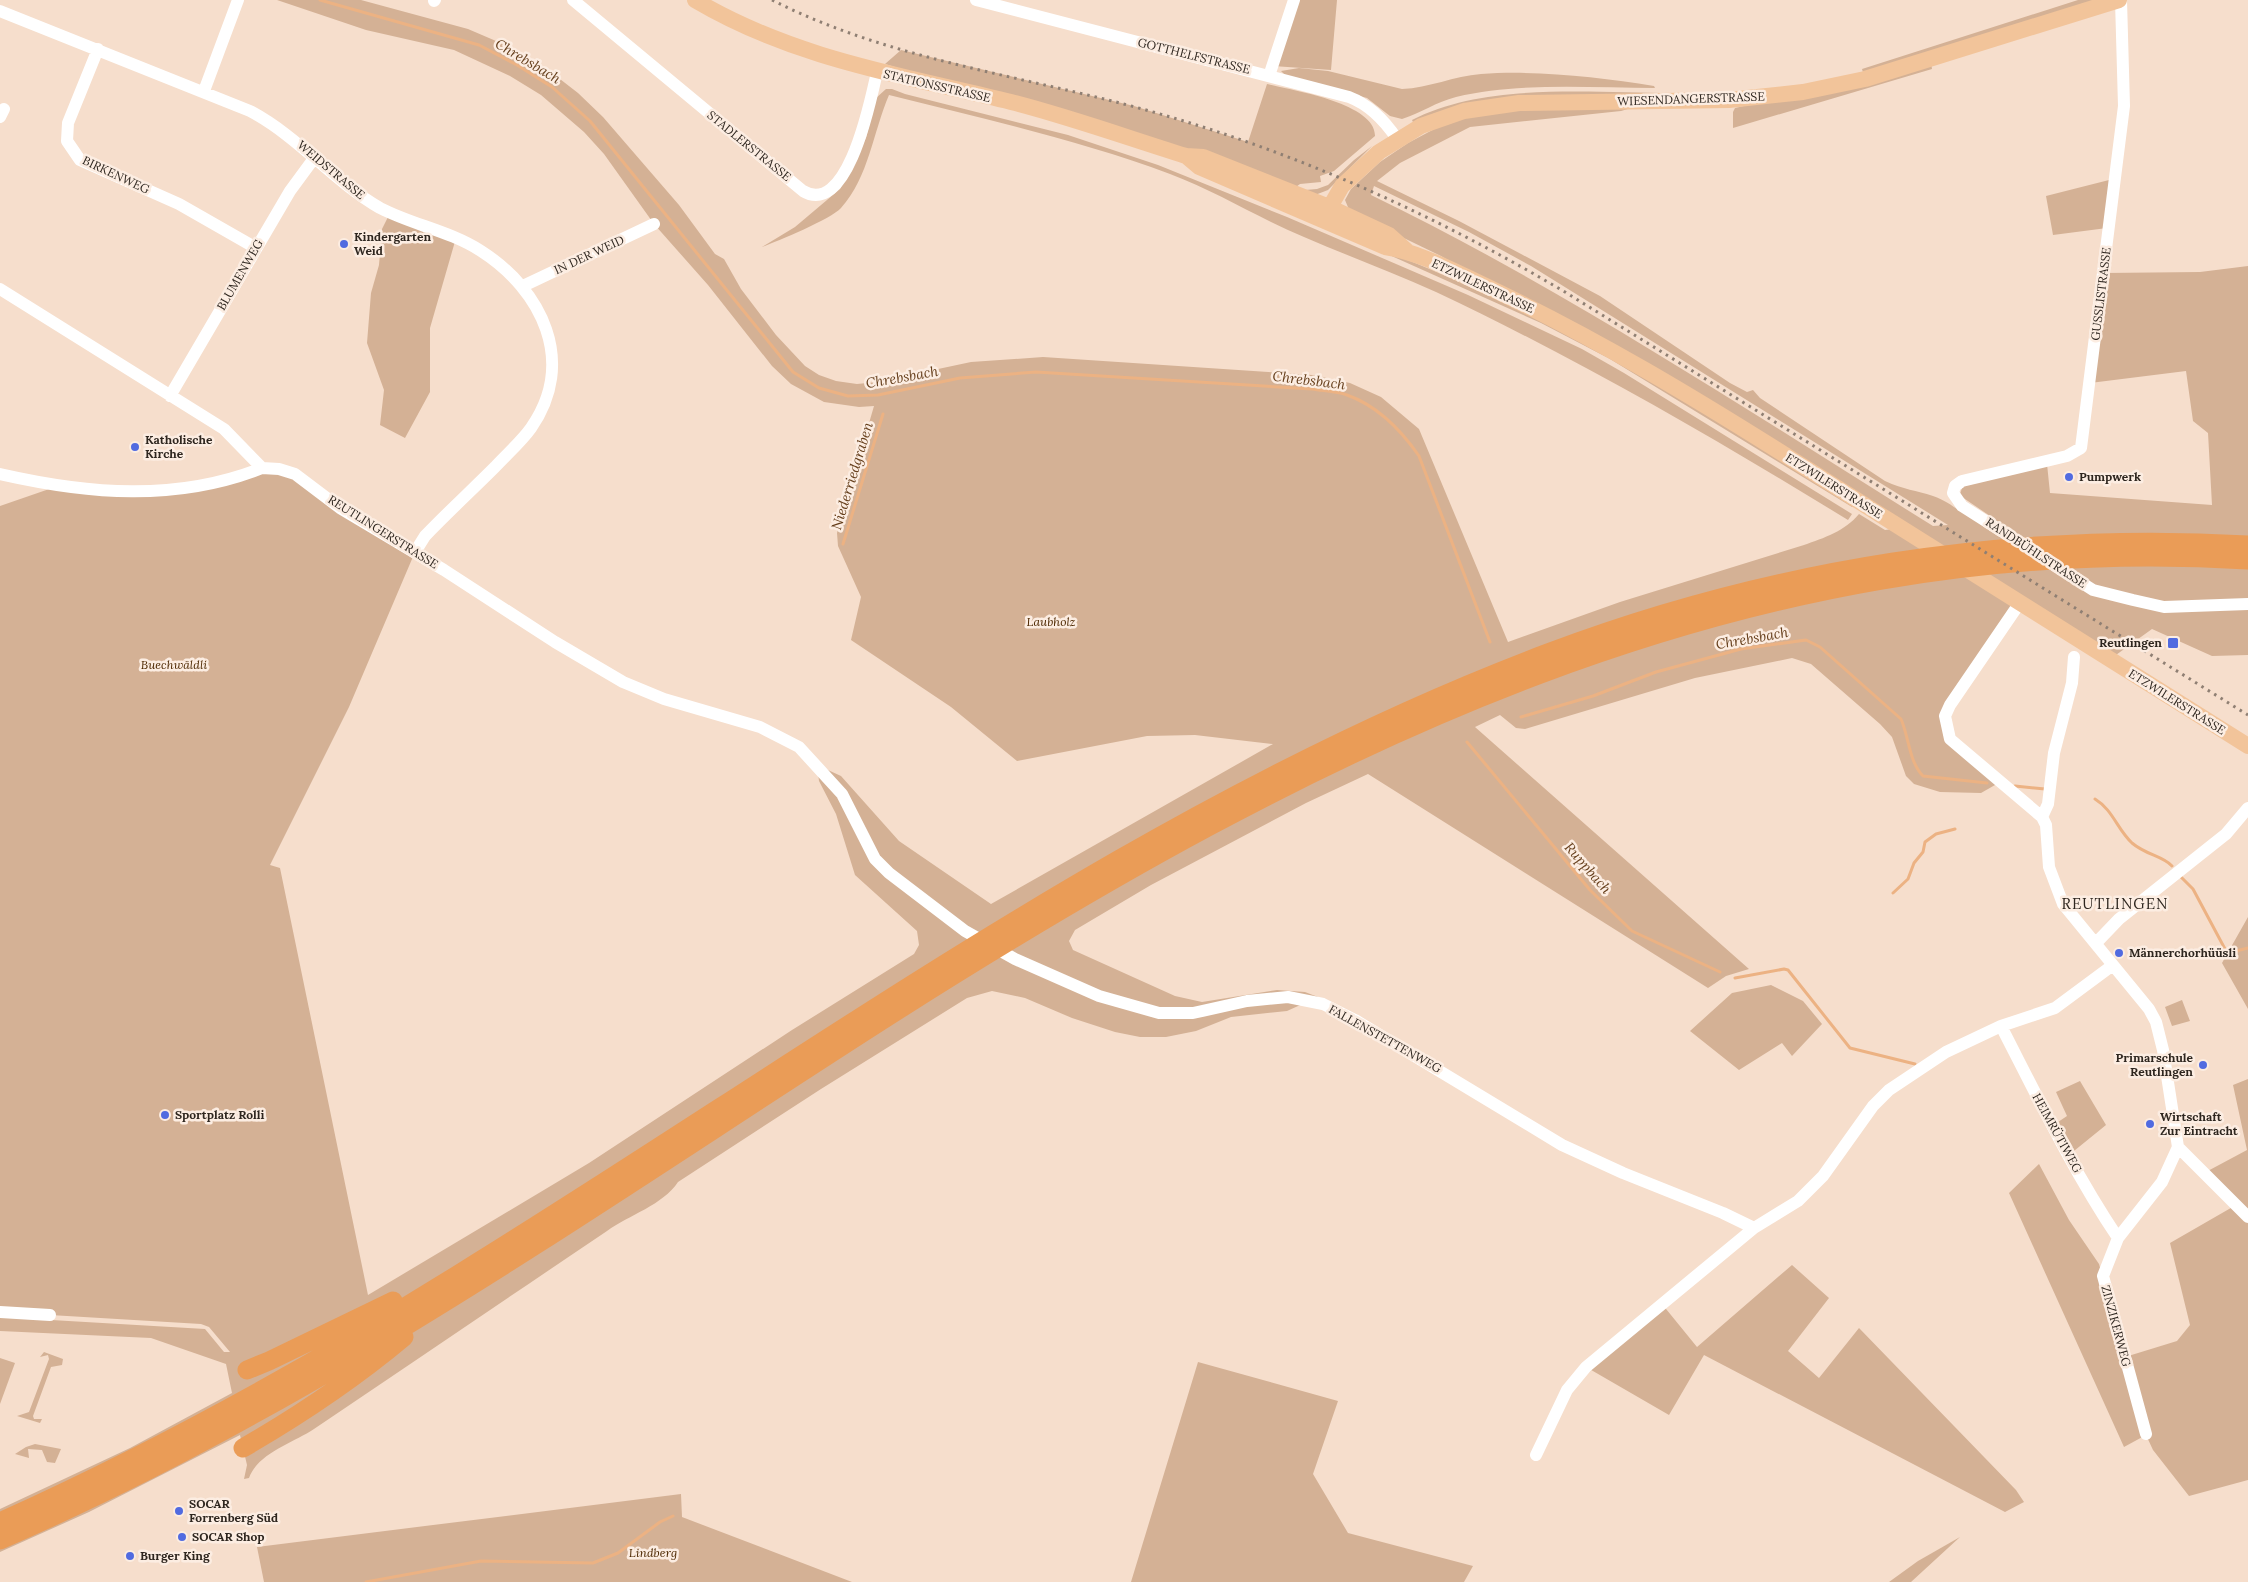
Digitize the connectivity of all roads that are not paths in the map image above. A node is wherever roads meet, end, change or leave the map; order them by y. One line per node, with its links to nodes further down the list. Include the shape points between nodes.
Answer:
1 (238, 0): 11 (street)
2 (573, 0): 9 (street, STADLERSTRASSE, via 803,191 814,195 831,190 849,162 865,122)
3 (695, 0): 9 (main road, STATIONSSTRASSE, via 745,27 789,45)
4 (976, 0): 10 (street, GOTTHELFSTRASSE)
5 (1294, 0): 10 (street)
6 (2120, 0): 12 (main road, WIESENDANGERSTRASSE, via 1822,89 1729,100 1503,104 1443,117); 23 (street, GUSSLISTRASSE, via 2124,106 2082,448 2067,456 1962,480)
7 (0, 11): 8 (street, WEIDSTRASSE)
8 (98, 50): 11 (street, WEIDSTRASSE); 17 (street, BIRKENWEG, via 68,123 68,140 80,160 179,204)
9 (877, 72): 14 (main road, STATIONSSTRASSE, via 1011,102)
10 (1270, 76): 12 (street, GOTTHELFSTRASSE, via 1359,102 1378,115)
11 (204, 91): 13 (street, WEIDSTRASSE, via 265,119)
12 (1397, 139): 15 (main road, WIESENDANGERSTRASSE, via 1352,176 1335,195)
13 (315, 156): 17 (street, BLUMENWEG); 18 (street, WEIDSTRASSE, via 366,199 400,217 470,245 495,260)
14 (1186, 156): 15 (main road, ETZWILERSTRASSE, via 1199,167)
15 (1326, 213): 27 (main road, ETZWILERSTRASSE, via 1385,247 1407,250 1513,299 1638,364)
16 (654, 224): 18 (street, IN DER WEID)
17 (256, 248): 20 (street, BLUMENWEG)
18 (523, 286): 25 (street, WEIDSTRASSE, via 538,310 550,346 550,381 542,409 524,437 425,536)
19 (0, 289): 20 (street)
20 (170, 396): 21 (street, via 224,429)
21 (262, 468): 22 (street, via 230,481 185,489 138,491 66,488); 25 (street, REUTLINGERSTRASSE, via 295,474 340,508)
22 (0, 474)
23 (1953, 493): 28 (street, RANDBÜHLSTRASSE, via 1962,506 2093,590 2164,607)
24 (2248, 544): 41 (highway, via 2062,544 1863,566 1767,586 1677,610 1552,651 1478,680 1275,773 1093,873 879,1004)
25 (415, 552): 30 (street, REUTLINGERSTRASSE, via 623,682 664,699 760,727)
26 (2248, 560): 42 (highway, via 2078,559 1990,565 1870,582 1767,602 1695,621 1582,657 1484,694 1341,758 1134,868 894,1013)
27 (2019, 604): 31 (main road, ETZWILERSTRASSE); 33 (street, via 1950,704 1945,716 1946,728 1950,739)
28 (2248, 604)
29 (2074, 657): 33 (street, via 2072,683 2054,752 2048,804)
30 (787, 740): 39 (street, FALLENSTETTENWEG, via 799,747 842,794 864,840 885,868 965,931 1015,959 1099,996 1159,1013 1193,1013 1247,1001 1288,997 1323,1004 1580,1155)
31 (2248, 746)
32 (2248, 808): 34 (street, via 2226,834 2119,919)
33 (2042, 817): 34 (street, via 2046,825 2049,867 2054,884 2069,912)
34 (2096, 943): 35 (street)
35 (2113, 965): 36 (street, via 2055,1008); 37 (street, via 2156,1022)
36 (2001, 1026): 39 (street, via 1946,1052 1889,1090 1873,1106 1823,1176 1798,1202); 40 (street, HEIMRÜTIWEG, via 2052,1126)
37 (2178, 1147): 38 (street); 40 (street, ZINZIKERWEG, via 2162,1182)
38 (2248, 1217)
39 (1754, 1228): 48 (street, via 1586,1367 1567,1390)
40 (2118, 1238): 46 (street, ZINZIKERWEG, via 2103,1276)
41 (467, 1269): 45 (highway, via 428,1283 330,1333); 49 (highway, via 256,1394 143,1454)
42 (450, 1299): 47 (highway, via 374,1362 297,1416); 50 (highway, via 222,1431)
43 (0, 1312): 44 (street)
44 (50, 1315)
45 (247, 1370)
46 (2146, 1434)
47 (243, 1448)
48 (1536, 1455)
49 (0, 1522)
50 (0, 1540)

